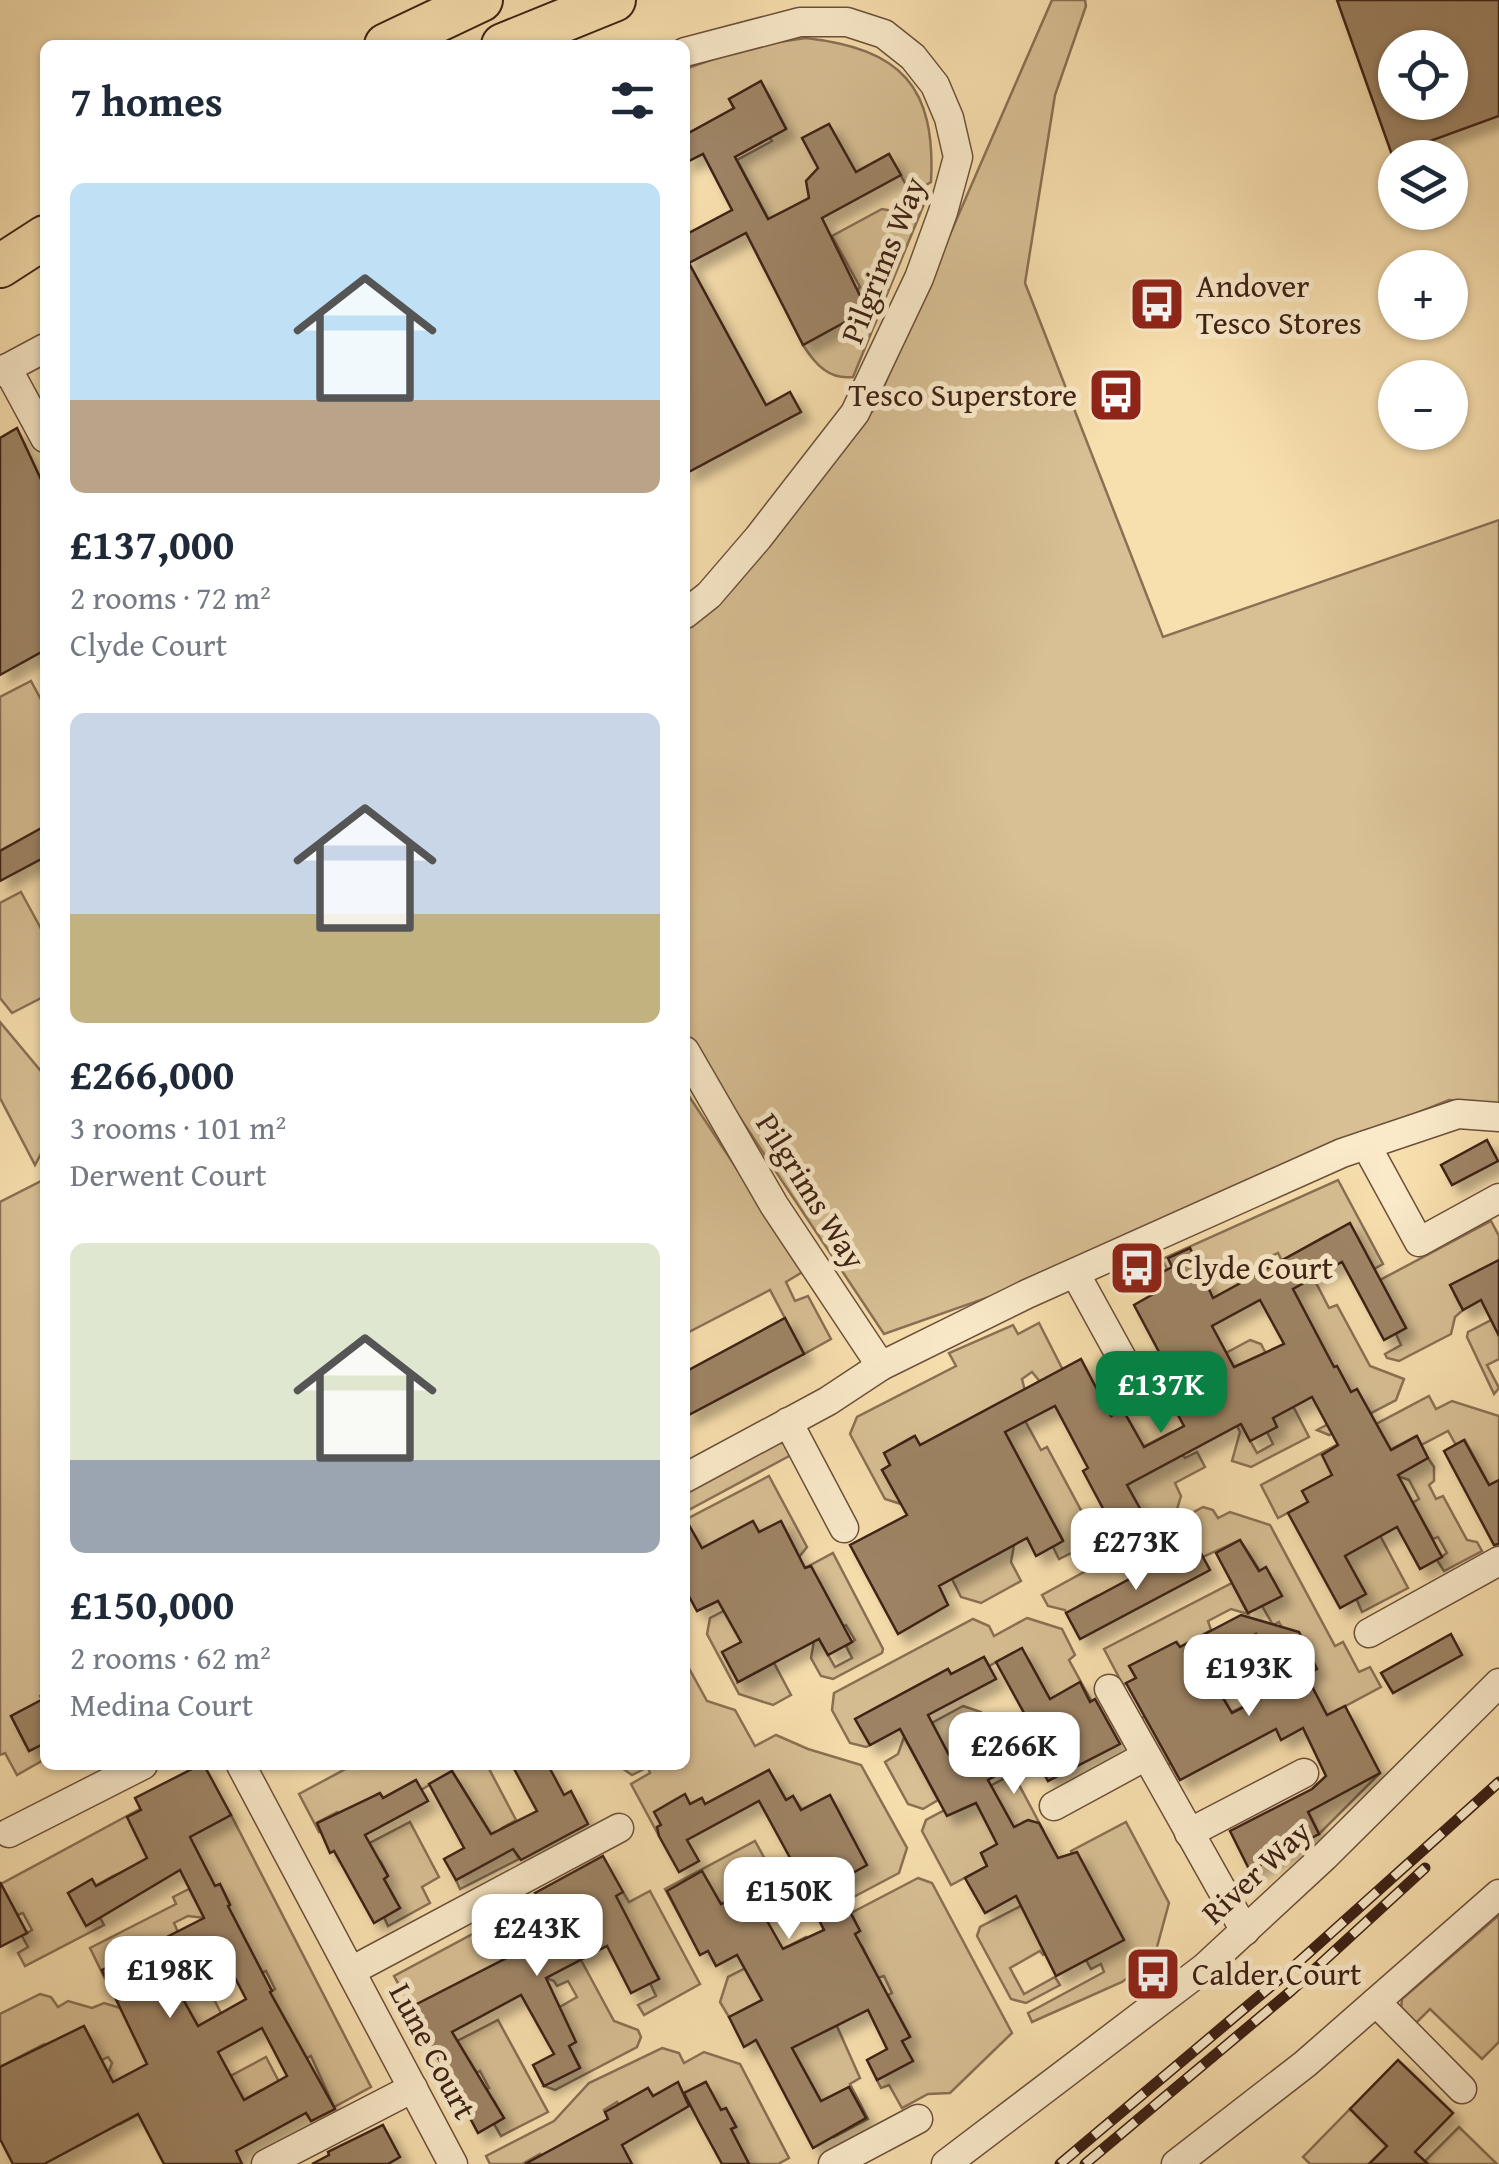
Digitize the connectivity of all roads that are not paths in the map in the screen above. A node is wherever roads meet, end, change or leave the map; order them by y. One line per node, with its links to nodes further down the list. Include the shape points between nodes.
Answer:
1 (481, 0): 3 (main road)
2 (614, 0): 4 (main road)
3 (397, 40)
4 (515, 40)
5 (690, 51): 13 (street, Pilgrims Way, via 800,22 847,22 884,34 935,86 958,157 919,278 855,413 758,538)
6 (40, 240): 8 (main road)
7 (40, 260): 9 (main road)
8 (0, 266)
9 (0, 280)
10 (40, 351): 11 (street)
11 (4, 370): 12 (street)
12 (40, 430)
13 (690, 610)
14 (690, 1060): 19 (street, Pilgrims Way, via 774,1205)
15 (1499, 1117): 16 (street, via 1458,1114)
16 (1366, 1145): 17 (street, via 1419,1242); 18 (street)
17 (1499, 1198)
18 (1075, 1273): 19 (street); 20 (street)
19 (881, 1366): 21 (street)
20 (1135, 1382)
21 (788, 1422): 22 (street); 23 (street)
22 (690, 1475)
23 (844, 1528)
24 (1499, 1560): 25 (street)
25 (1369, 1632)
26 (1499, 1682): 37 (street, River Way)
27 (1109, 1689): 28 (street)
28 (1146, 1756): 32 (street); 35 (street)
29 (133, 1770): 34 (street)
30 (244, 1770): 38 (street, Lune Court)
31 (1304, 1773): 35 (street)
32 (1054, 1806)
33 (620, 1828): 38 (street)
34 (10, 1833)
35 (1189, 1833): 37 (street)
36 (1499, 1894): 39 (street)
37 (1245, 1931): 46 (street, River Way)
38 (351, 1971): 40 (street, Lune Court)
39 (1376, 2002): 41 (street); 47 (street)
40 (413, 2088): 43 (street); 44 (street, Lune Court)
41 (1462, 2089)
42 (918, 2119): 45 (street)
43 (266, 2164)
44 (453, 2164)
45 (833, 2164)
46 (946, 2164)
47 (1176, 2164)

